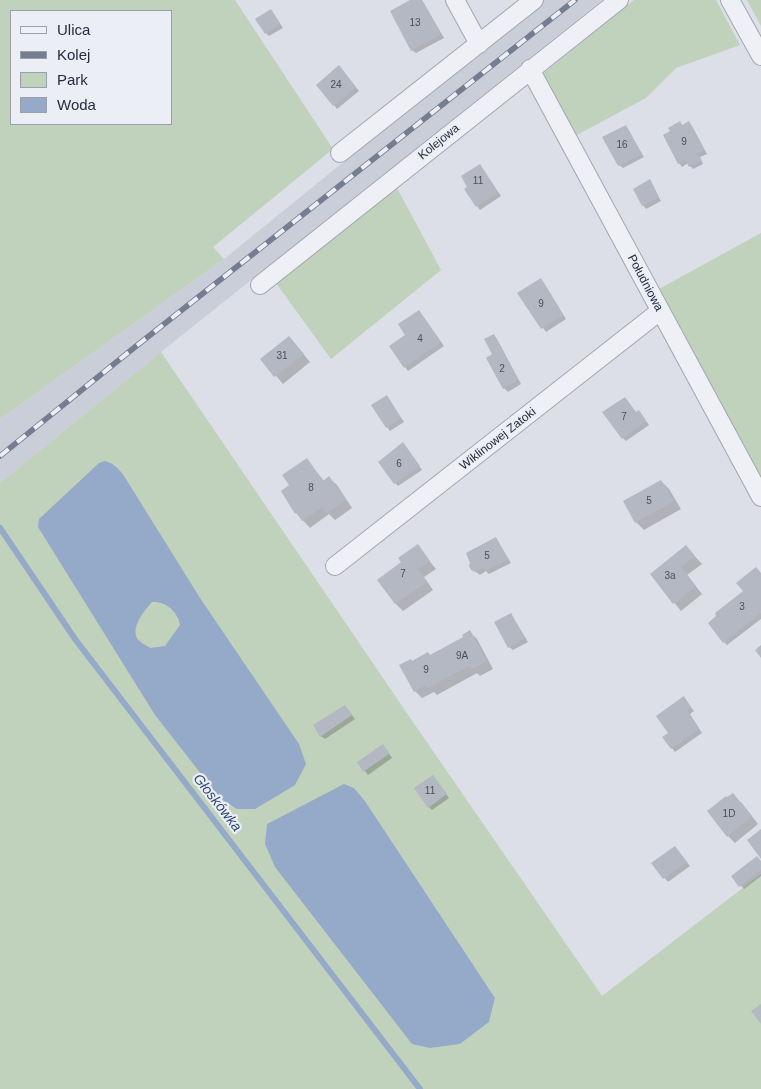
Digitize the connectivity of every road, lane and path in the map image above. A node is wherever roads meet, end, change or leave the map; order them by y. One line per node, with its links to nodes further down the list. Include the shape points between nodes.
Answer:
1 (455, 0): 5 (street)
2 (534, 0): 5 (street)
3 (619, 0): 7 (street, Kolejowa)
4 (730, 0): 6 (street)
5 (479, 44): 8 (street)
6 (761, 56)
7 (530, 70): 9 (street, Kolejowa); 10 (street, Południowa)
8 (340, 153)
9 (260, 285)
10 (660, 311): 11 (street, Południowa); 12 (street, Wiklinowej Zatoki)
11 (761, 497)
12 (335, 566)

